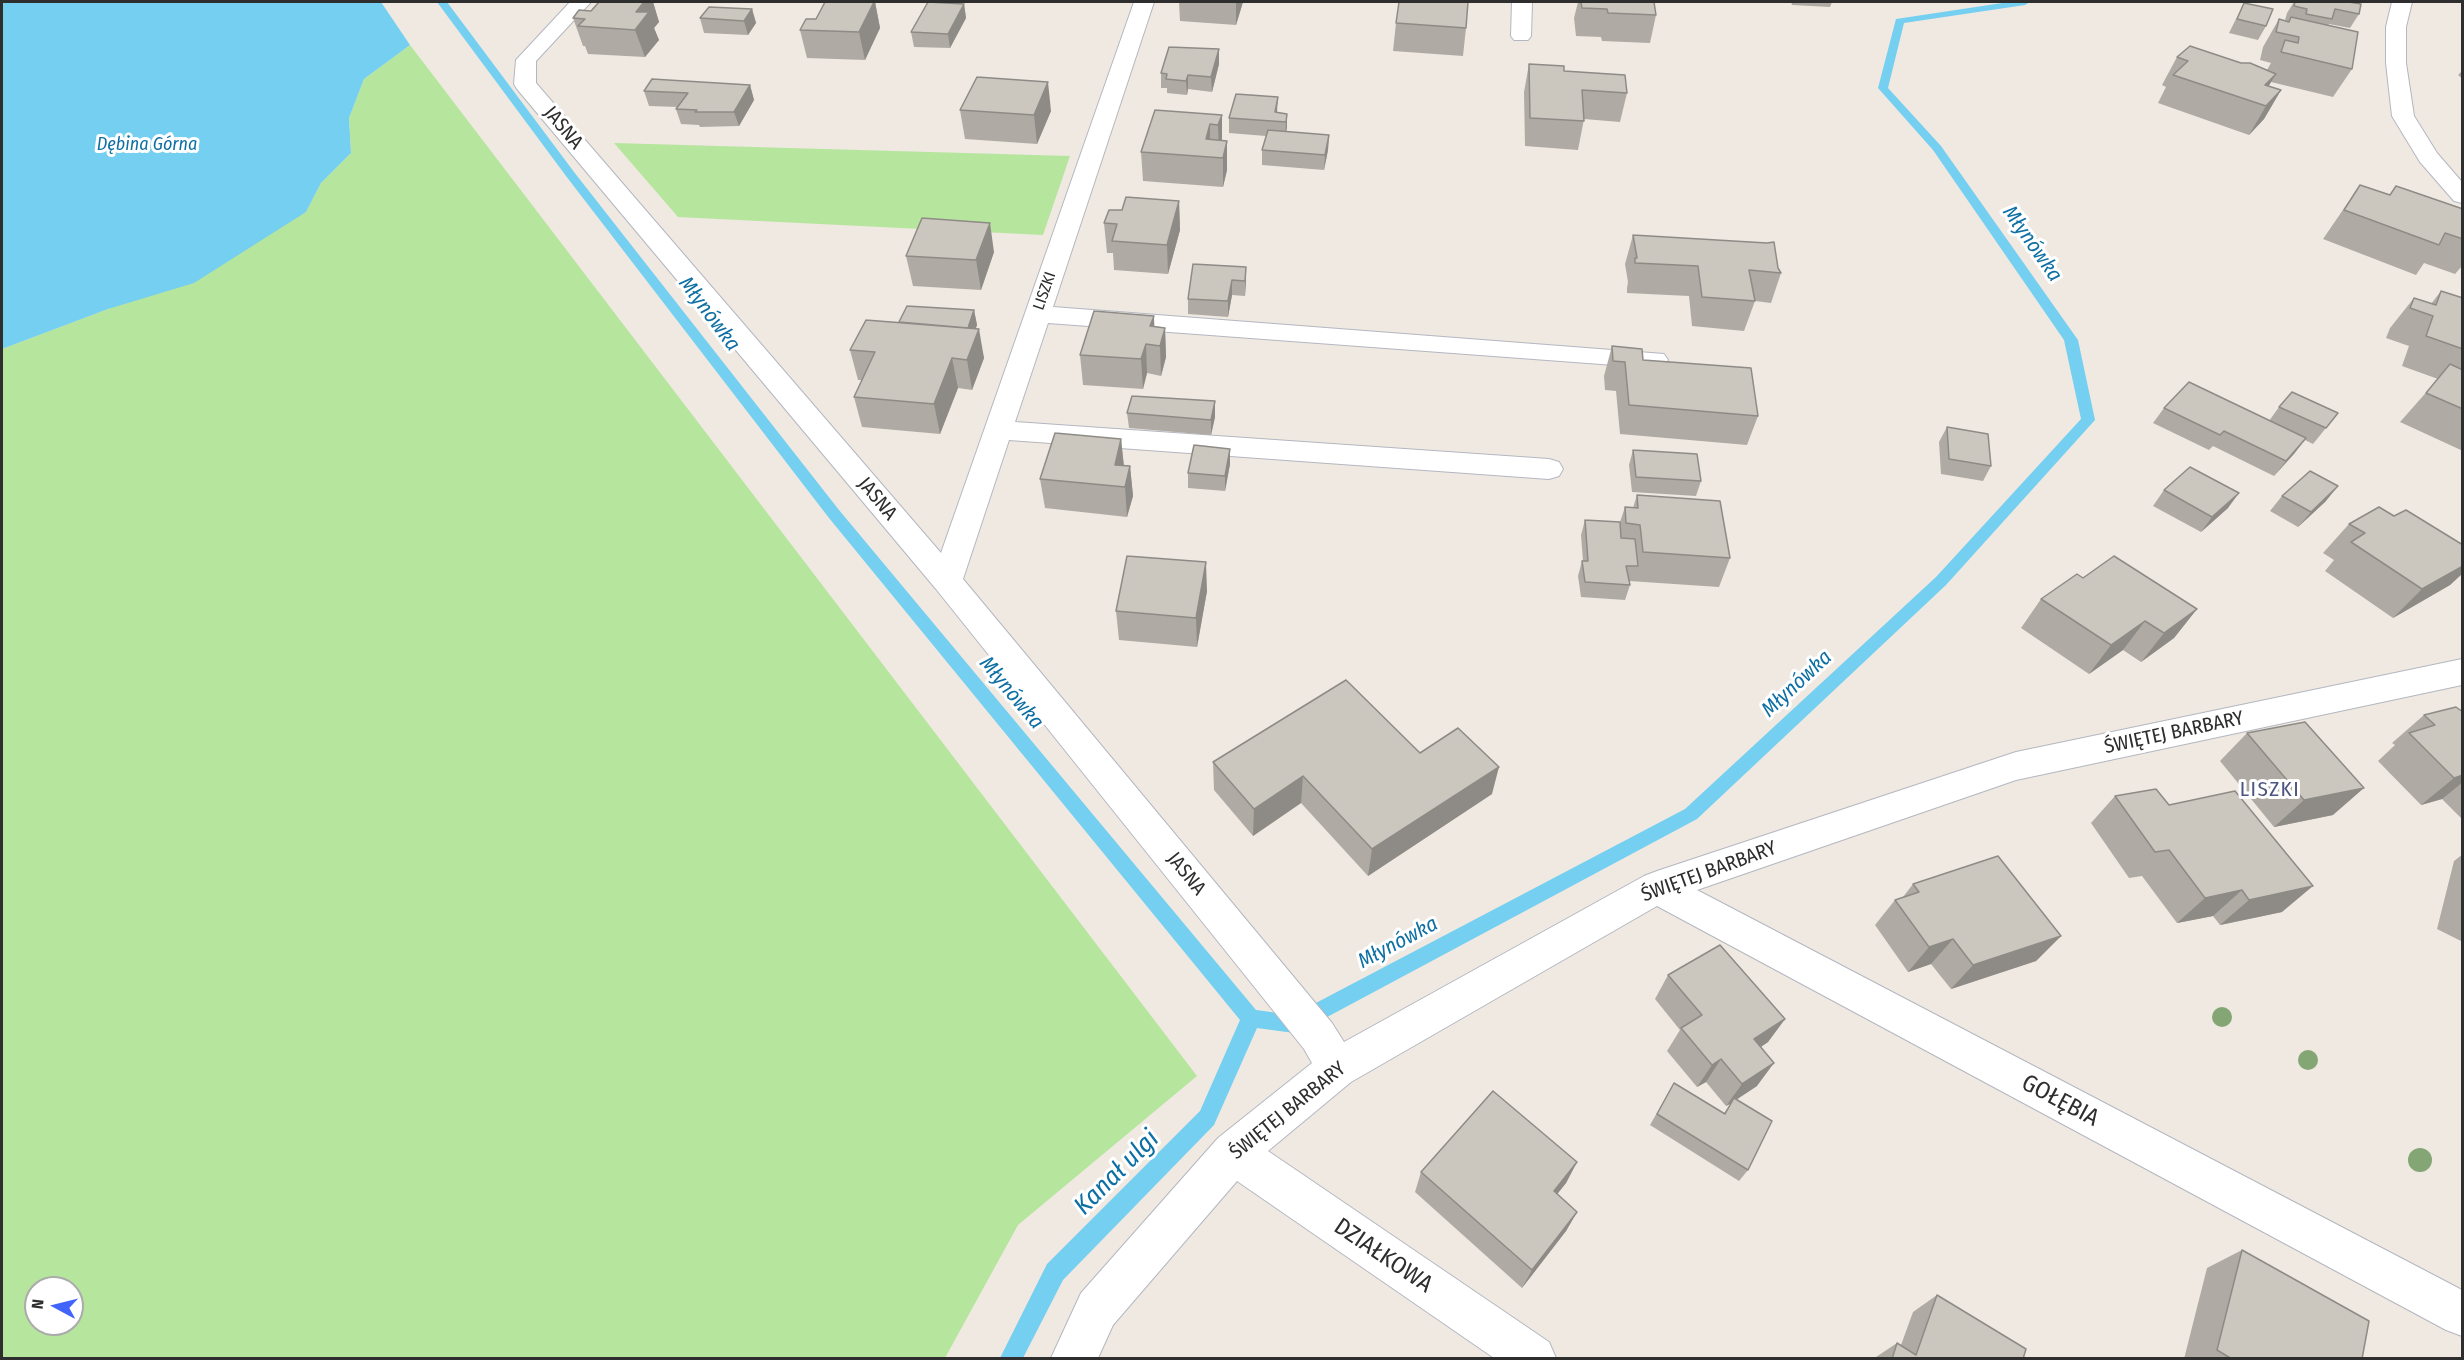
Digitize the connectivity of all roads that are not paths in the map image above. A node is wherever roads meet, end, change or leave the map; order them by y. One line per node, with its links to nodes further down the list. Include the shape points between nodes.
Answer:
1 (581, 2): 11 (street, JASNA, via 525,60 525,84)
2 (1144, 2): 7 (street, LISZKI)
3 (1522, 2): 5 (street)
4 (2402, 2): 6 (street, via 2396,27 2396,63 2403,116 2428,157)
5 (1521, 36)
6 (2463, 196)
7 (1037, 314): 8 (street); 9 (street, LISZKI)
8 (1655, 360)
9 (998, 430): 10 (street); 11 (street, LISZKI)
10 (1549, 470)
11 (947, 581): 14 (street, JASNA)
12 (2461, 674): 13 (street, ŚWIĘTEJ BARBARY, via 2016,766)
13 (1657, 887): 14 (street, ŚWIĘTEJ BARBARY); 16 (street, GOŁĘBIA)
14 (1328, 1052): 15 (street, ŚWIĘTEJ BARBARY)
15 (1233, 1153): 17 (street, ŚWIĘTEJ BARBARY, via 1097,1308); 18 (street, DZIAŁKOWA)
16 (2463, 1314)
17 (1074, 1359)
18 (1533, 1359)

